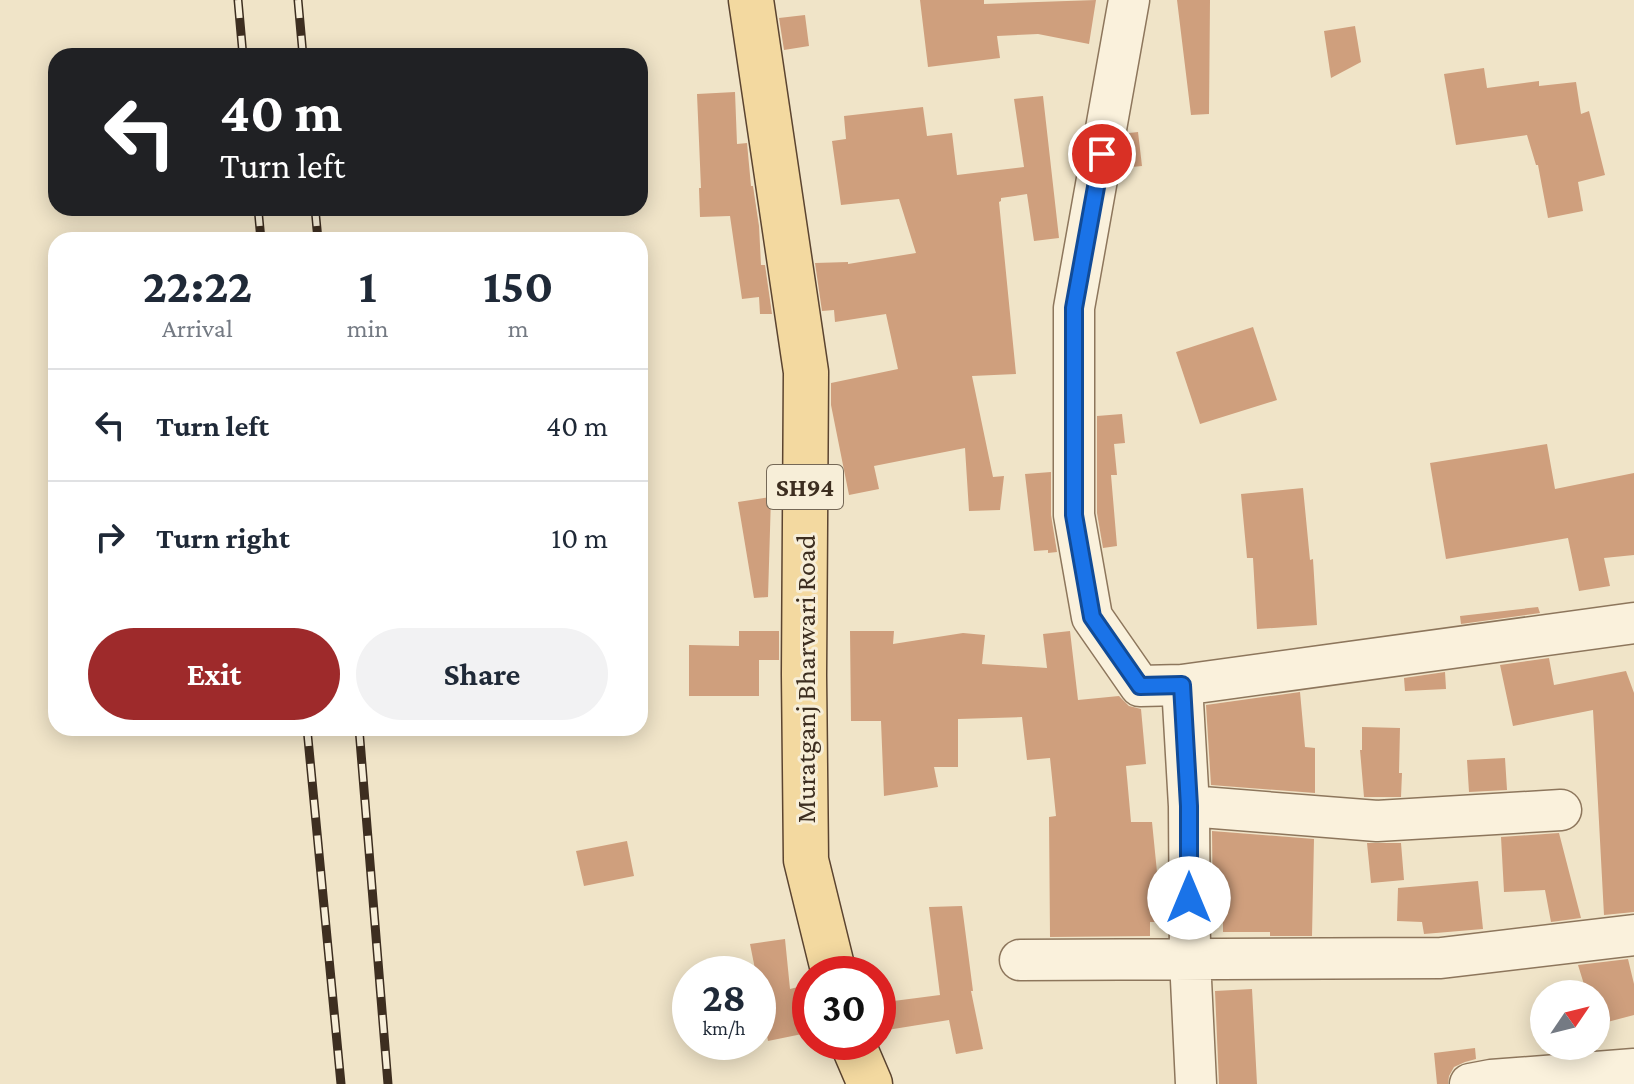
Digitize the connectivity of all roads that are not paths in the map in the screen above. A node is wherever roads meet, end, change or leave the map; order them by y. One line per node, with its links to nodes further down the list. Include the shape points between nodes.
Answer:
1 (751, 0): 8 (main road, Muratganj Bharwari Road / SH94, via 806,372 806,860)
2 (1129, 0): 4 (street, via 1074,308 1074,515 1092,617 1140,686)
3 (1634, 623): 4 (street)
4 (1182, 685): 5 (street)
5 (1189, 806): 6 (street, via 1377,821); 9 (street)
6 (1561, 810)
7 (1634, 935): 9 (street, via 1441,958)
8 (830, 956)
9 (1190, 959): 10 (street); 14 (street)
10 (1020, 960)
11 (860, 1060): 13 (main road)
12 (1634, 1069): 15 (street)
13 (870, 1084)
14 (1196, 1084)
15 (1470, 1084)

